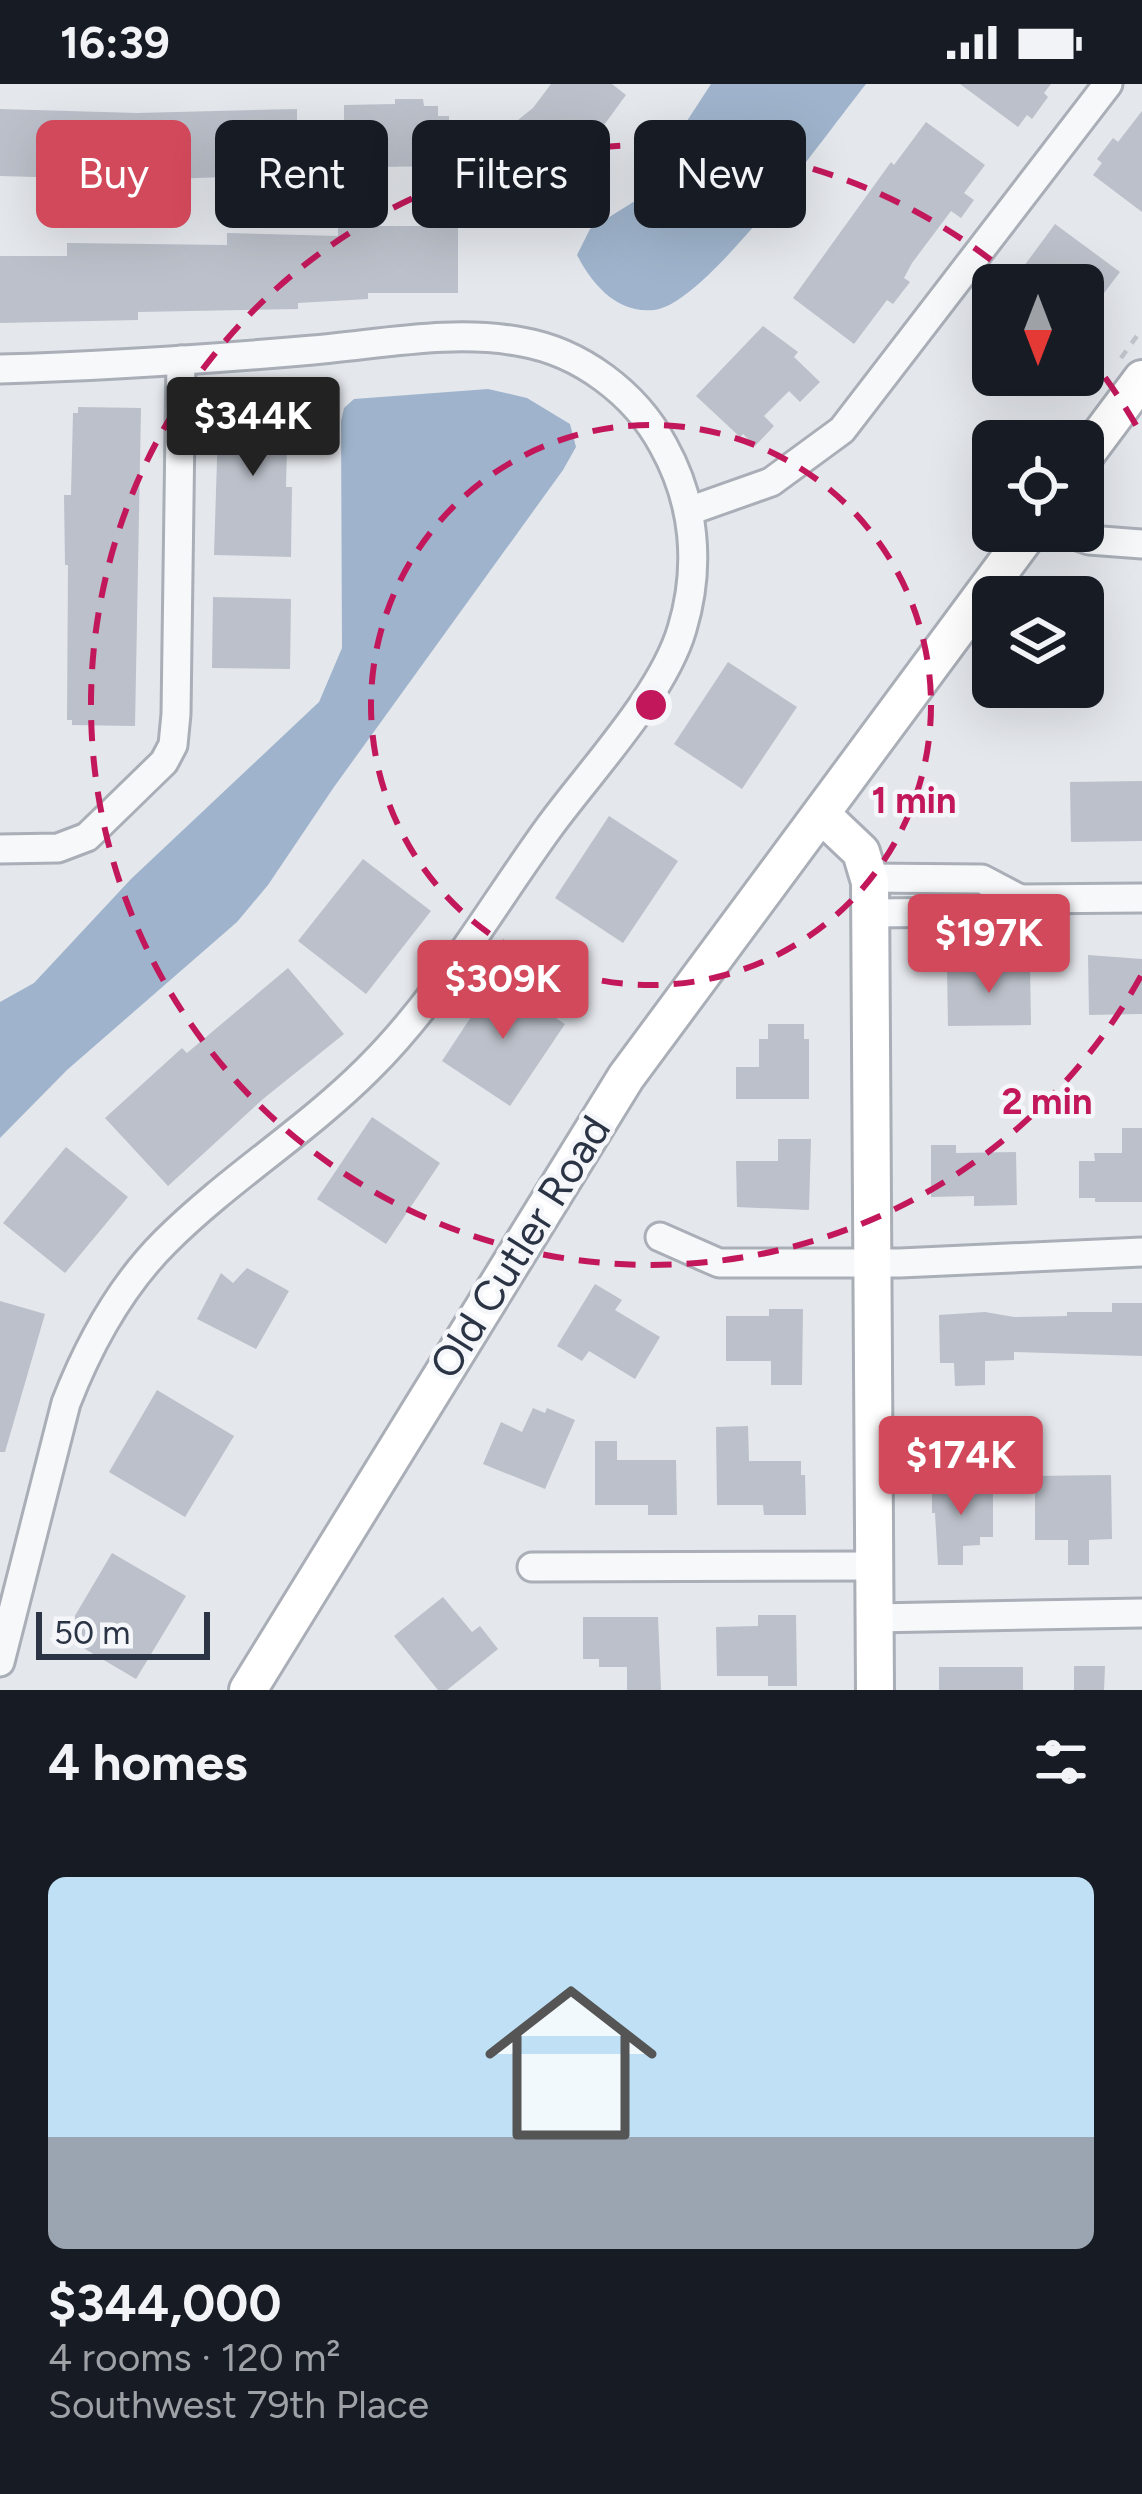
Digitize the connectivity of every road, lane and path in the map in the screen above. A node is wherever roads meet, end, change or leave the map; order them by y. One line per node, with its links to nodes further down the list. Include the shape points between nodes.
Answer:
1 (1108, 84): 6 (street, via 842,430 771,482)
2 (181, 360): 3 (street); 6 (street, via 462,337 550,349 604,378 643,415); 11 (street, via 173,745 142,785 71,845)
3 (0, 369)
4 (1142, 379): 5 (main road)
5 (1104, 430)
6 (689, 511): 24 (street, via 691,584 670,659 440,985 351,1085 162,1244 101,1328 60,1422)
7 (1104, 541): 8 (street)
8 (1142, 544)
9 (1015, 552): 10 (main road, Old Cutler Road)
10 (822, 815): 13 (main road, via 861,852); 25 (main road, Old Cutler Road, via 626,1077)
11 (0, 849)
12 (957, 877): 13 (street); 15 (street, via 998,884); 16 (street)
13 (870, 895): 16 (street); 19 (main road)
14 (1142, 898): 15 (street)
15 (1020, 899): 16 (street)
16 (958, 913)
17 (660, 1237): 19 (street, via 719,1263)
18 (1142, 1252): 19 (street)
19 (871, 1262): 20 (main road)
20 (873, 1566): 21 (street); 23 (main road)
21 (532, 1567)
22 (1142, 1613): 23 (street)
23 (874, 1618): 26 (main road)
24 (0, 1662)
25 (248, 1690)
26 (875, 1690)

